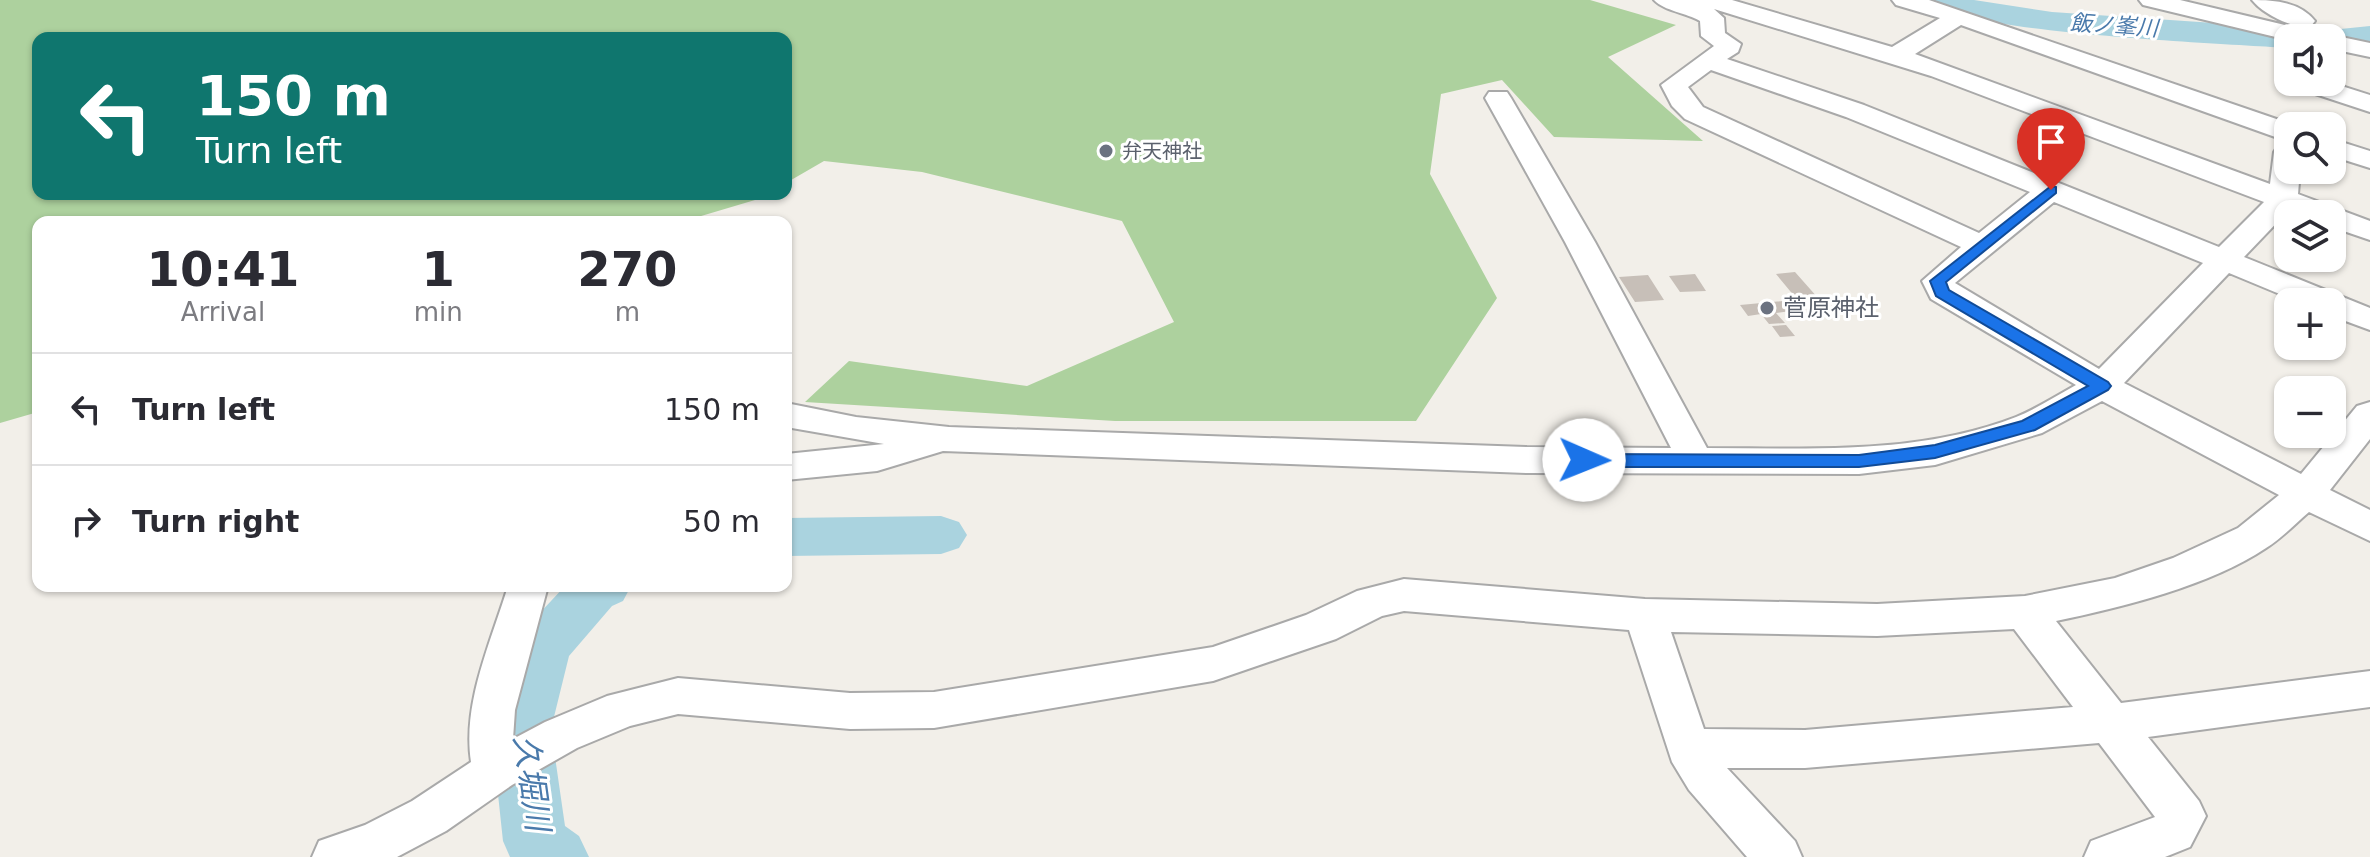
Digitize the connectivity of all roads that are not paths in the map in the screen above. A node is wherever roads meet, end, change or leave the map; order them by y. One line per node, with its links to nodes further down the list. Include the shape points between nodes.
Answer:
1 (1666, 0): 12 (street, via 1712,18 1713,36 1729,47)
2 (1705, 0): 11 (street)
3 (1904, 0): 6 (street)
4 (2151, 0): 7 (street)
5 (2264, 0): 8 (street)
6 (1959, 16): 11 (street); 16 (street)
7 (2290, 24)
8 (2302, 24)
9 (2346, 45): 10 (street)
10 (2370, 50)
11 (1896, 55): 21 (street)
12 (1708, 61): 20 (street, via 1855,111); 24 (street, via 1674,85 1694,113)
13 (2345, 96): 15 (street)
14 (1498, 98): 33 (street)
15 (2370, 104)
16 (2274, 127)
17 (2346, 152): 18 (street)
18 (2370, 160)
19 (2285, 184): 21 (street)
20 (2051, 190): 24 (street); 25 (street)
21 (2283, 199): 25 (street)
22 (2346, 222): 23 (street)
23 (2370, 231)
24 (1981, 245): 29 (street, via 1938,281 1942,292)
25 (2226, 261): 26 (street); 29 (street)
26 (2292, 288)
27 (2346, 310): 28 (street)
28 (2370, 320)
29 (2102, 386): 33 (street, via 2029,425 1935,452 1859,461); 35 (street)
30 (2370, 414): 35 (street)
31 (792, 416): 32 (street)
32 (949, 439): 33 (street); 34 (street, via 853,464)
33 (1696, 461)
34 (792, 467)
35 (2307, 493): 36 (street); 38 (street, via 2252,538 2187,569 2117,593)
36 (2370, 527)
37 (526, 592): 43 (street, via 493,710 490,737)
38 (2025, 612): 39 (street, via 1877,620); 41 (street)
39 (1645, 615): 42 (street); 43 (street, via 1404,595 1372,602 1321,627 1213,664 934,710 850,711 678,696 623,709)
40 (2370, 689): 41 (street)
41 (2111, 723): 42 (street, via 1805,749); 46 (street, via 2182,816 2173,832)
42 (1688, 748): 45 (street, via 1705,776)
43 (496, 771): 44 (street, via 429,816)
44 (336, 857)
45 (1778, 857)
46 (2108, 857)

